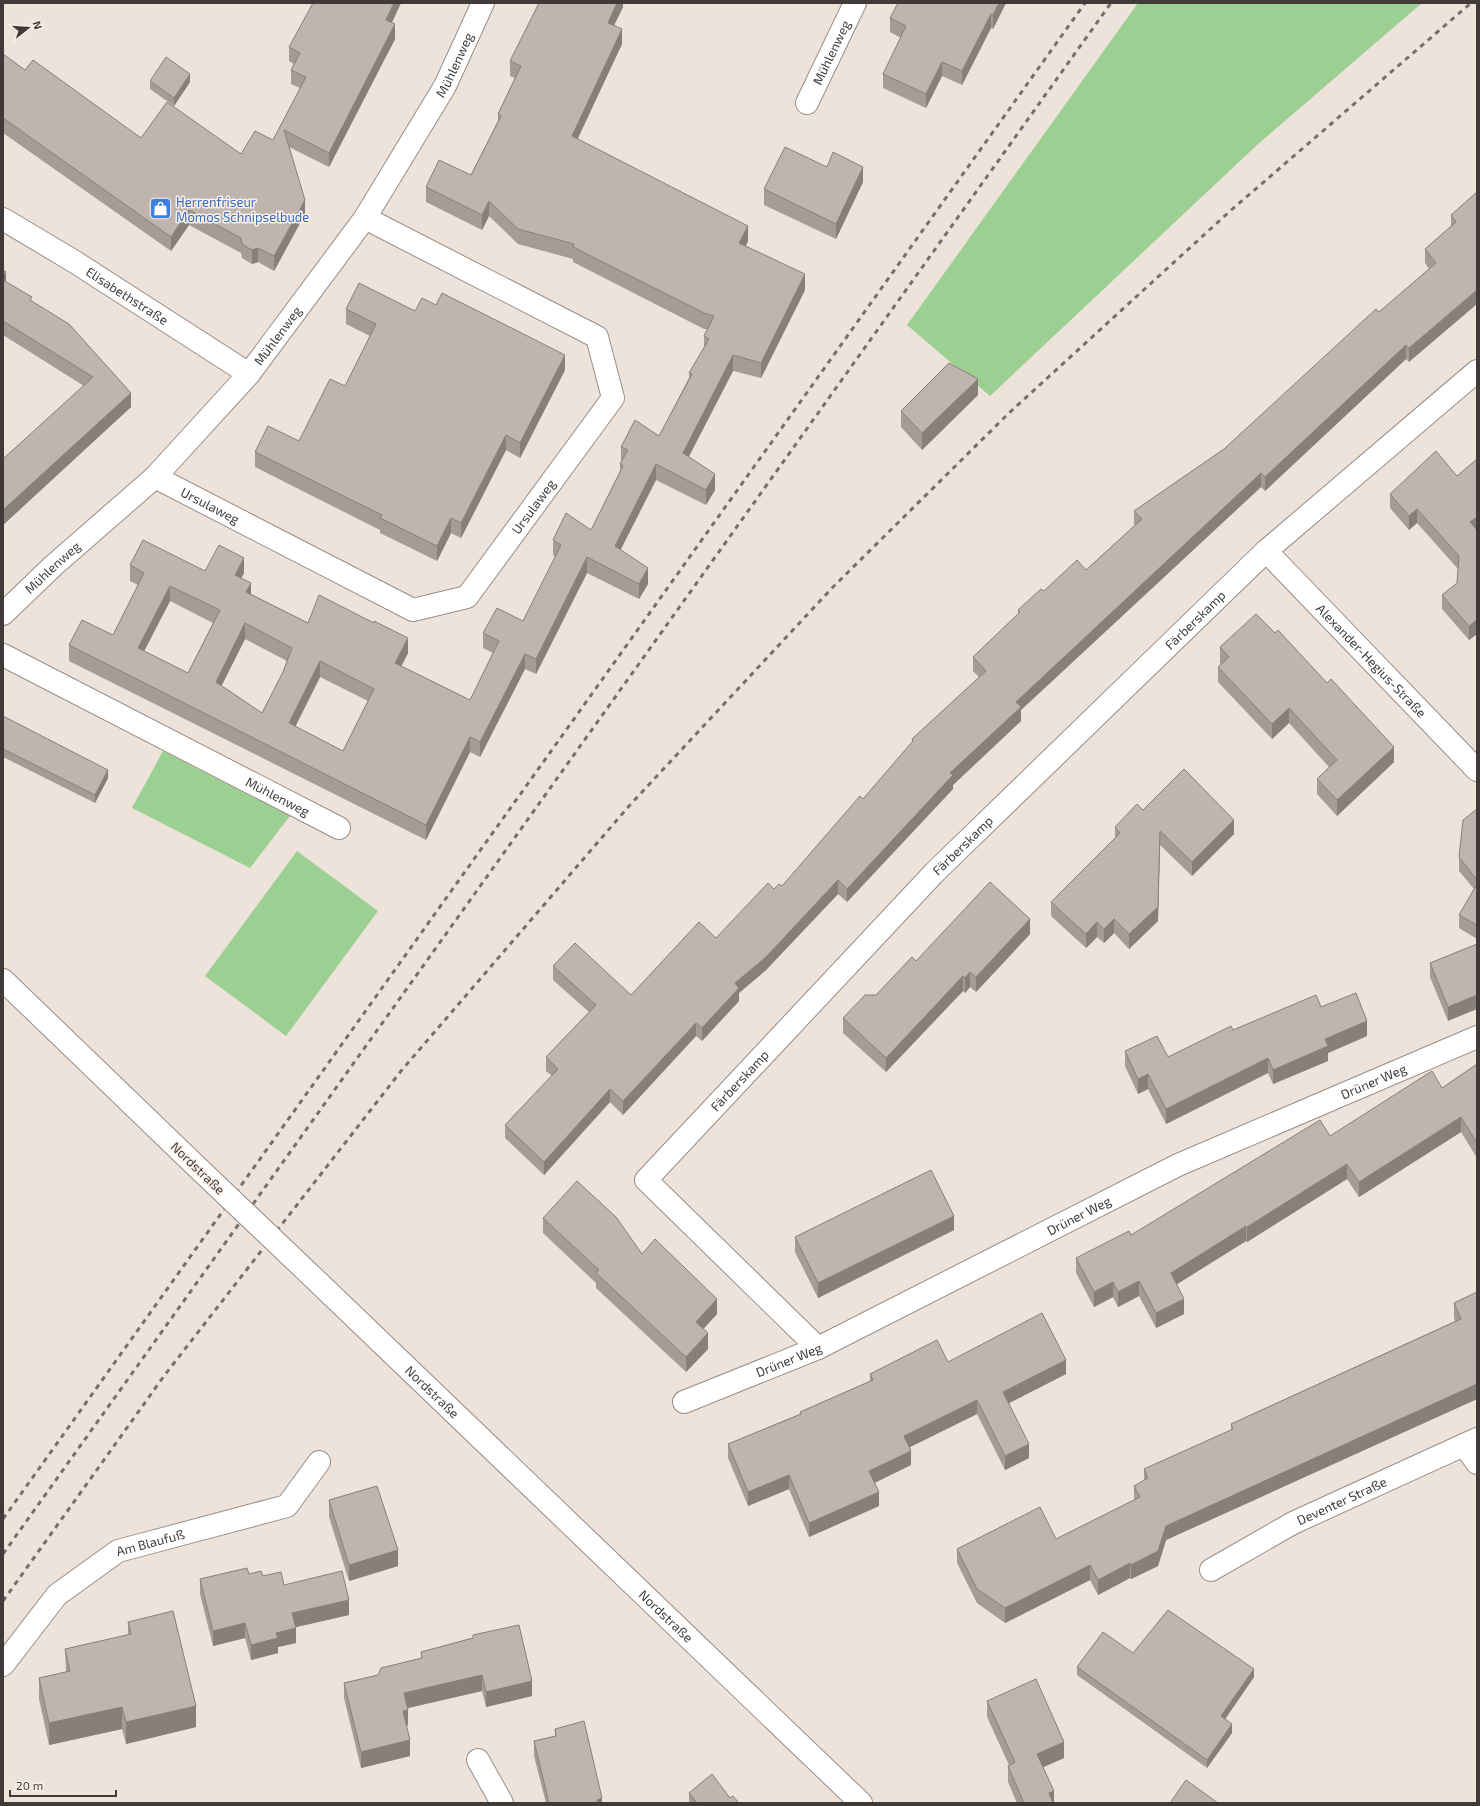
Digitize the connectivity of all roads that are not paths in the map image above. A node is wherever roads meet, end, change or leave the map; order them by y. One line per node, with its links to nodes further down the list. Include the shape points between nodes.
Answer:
1 (483, 3): 4 (street, Mühlenweg, via 445,86)
2 (855, 3): 3 (street, Mühlenweg)
3 (808, 103)
4 (365, 218): 7 (street, Mühlenweg); 8 (street, Ursulaweg, via 597,337 613,398 468,597 413,610)
5 (3, 219): 7 (street, Elisabethstraße, via 75,262)
6 (1477, 371): 9 (street, Färberskamp)
7 (249, 374): 8 (street, Mühlenweg)
8 (155, 477): 10 (street, Mühlenweg, via 53,566)
9 (1266, 551): 12 (street, Alexander-Hegius-Straße); 16 (street, Färberskamp, via 935,872 646,1180)
10 (3, 614)
11 (3, 655): 13 (street, Mühlenweg)
12 (1477, 770)
13 (339, 828)
14 (3, 980): 25 (street, Nordstraße, bridge)
15 (1477, 1037): 16 (street, Drüner Weg, via 1178,1165)
16 (818, 1348): 17 (street, Drüner Weg)
17 (684, 1402)
18 (1471, 1442): 20 (street); 21 (street, Deventer Straße, via 1293,1523)
19 (319, 1462): 22 (street, Am Blaufuß, via 287,1506 118,1551 57,1595)
20 (1477, 1463)
21 (1211, 1570)
22 (3, 1664)
23 (478, 1760): 24 (street)
24 (502, 1803)
25 (862, 1803)

